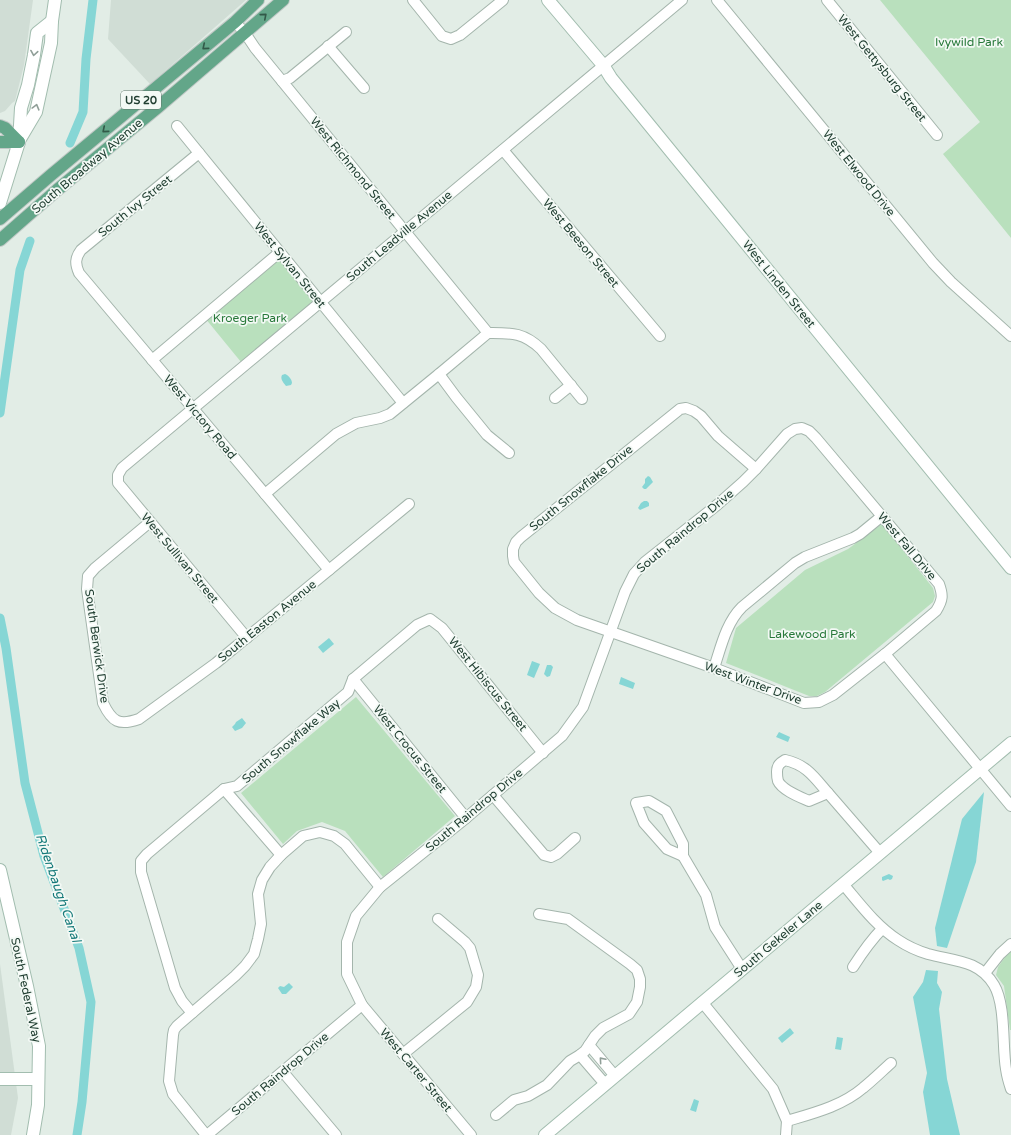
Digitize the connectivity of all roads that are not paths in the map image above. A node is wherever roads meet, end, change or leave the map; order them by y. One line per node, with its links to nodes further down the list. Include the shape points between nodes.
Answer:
1 (54, 0): 21 (street, via 51,43 36,112)
2 (258, 0): 10 (main road, South Broadway Avenue / US 20)
3 (283, 0): 12 (main road, South Broadway Avenue / US 20, one-way to 3)
4 (413, 0): 5 (street, via 442,36 452,39)
5 (503, 0)
6 (548, 0): 14 (street, West Linden Street)
7 (682, 0): 14 (street, South Leadville Avenue)
8 (717, 0): 35 (street, West Elwood Drive, via 933,263)
9 (826, 0): 19 (street, West Gettysburg Street)
10 (235, 22): 12 (street, West Richmond Street); 24 (main road, South Broadway Avenue / US 20, one-way to 24, via 51,174)
11 (346, 32): 13 (street)
12 (245, 33): 15 (street, West Richmond Street); 29 (main road, South Broadway Avenue / US 20)
13 (328, 46): 15 (street, via 290,78); 16 (street)
14 (603, 65): 22 (street, South Leadville Avenue); 50 (street, West Linden Street)
15 (282, 81): 28 (street, West Richmond Street)
16 (364, 88)
17 (0, 126): 21 (main road)
18 (177, 126): 23 (street, West Sylvan Street)
19 (936, 135)
20 (0, 142): 21 (main road)
21 (19, 142): 25 (street)
22 (502, 150): 28 (street, South Leadville Avenue); 34 (street, West Beeson Street)
23 (199, 153): 30 (street, West Sylvan Street); 31 (street, South Ivy Street, via 81,250)
24 (26, 198): 26 (main road); 27 (main road, South Broadway Avenue / US 20)
25 (0, 203)
26 (0, 214)
27 (0, 219)
28 (405, 231): 32 (street, South Leadville Avenue); 33 (street, West Richmond Street)
29 (0, 240)
30 (280, 252): 32 (street, West Sylvan Street); 36 (street)
31 (76, 261): 36 (street, West Victory Road, via 79,273)
32 (320, 302): 41 (street, West Sylvan Street); 42 (street, South Leadville Avenue)
33 (488, 332): 37 (street); 38 (street, via 511,333 533,341)
34 (660, 336)
35 (1011, 336)
36 (152, 360): 42 (street, West Victory Road)
37 (439, 374): 41 (street); 43 (street, via 487,435)
38 (570, 385): 39 (street); 40 (street)
39 (556, 398)
40 (582, 399)
41 (403, 403): 46 (street, via 390,414 356,423 336,434)
42 (193, 409): 45 (street, South Leadville Avenue, via 122,468); 46 (street, West Victory Road)
43 (509, 453)
44 (756, 469): 48 (street, West Fall Drive, via 788,434 802,428 816,438); 53 (street, South Raindrop Drive, via 634,574); 53 (street, South Snowflake Drive, via 718,436 701,416 686,408 680,409 516,542 513,549 514,562 539,593 555,608 577,620)
45 (118, 475): 49 (street, West Sullivan Street, via 118,483)
46 (266, 494): 51 (street, West Victory Road)
47 (409, 504): 51 (street, South Easton Avenue)
48 (882, 516): 55 (street, West Fall Drive, via 939,584 942,597 936,611); 56 (street, via 854,538 795,563 742,607 729,624)
49 (150, 522): 54 (street, West Sullivan Street); 58 (street, South Berwick Drive, via 88,576 87,589 103,704)
50 (1011, 568)
51 (329, 570): 54 (street, South Easton Avenue)
52 (430, 618): 57 (street, South Snowflake Way, via 417,625); 60 (street, West Hibiscus Street, via 442,628)
53 (610, 632): 56 (street, West Winter Drive); 60 (street, South Raindrop Drive, via 583,707 562,736)
54 (247, 638): 58 (street, South Easton Avenue, via 139,719)
55 (885, 654): 56 (street, West Winter Drive, via 820,702 804,703); 61 (street)
56 (714, 668)
57 (353, 679): 62 (street, South Snowflake Way, via 348,692 237,786); 66 (street, West Crocus Street)
58 (117, 722)
59 (1011, 743): 61 (street, South Gekeler Lane)
60 (543, 753): 64 (street, South Raindrop Drive)
61 (981, 768): 65 (street); 68 (street, South Gekeler Lane)
62 (224, 789): 69 (street); 83 (street, South Snowflake Way, via 147,854 141,862 141,872 175,988)
63 (828, 792): 63 (street, via 808,770 795,762 785,760 780,763 777,769 778,780 787,790 809,801); 68 (street)
64 (493, 795): 66 (street, South Raindrop Drive); 67 (street, via 544,855 551,857 557,854)
65 (1011, 806)
66 (466, 818): 73 (street, South Raindrop Drive)
67 (575, 838)
68 (880, 853): 72 (street, South Gekeler Lane)
69 (281, 855): 73 (street, via 303,836 320,832 334,836 345,844); 83 (street, via 262,880 258,894 260,924 254,954 235,976)
70 (682, 856): 70 (street, via 683,844 666,811 649,801 636,803 644,823 667,849); 79 (street, via 706,895 715,927)
71 (0, 870): 91 (street, South Federal Way, via 39,1046)
72 (843, 884): 76 (street); 79 (street, South Gekeler Lane)
73 (380, 887): 82 (street, South Raindrop Drive, via 356,916 347,942 347,974)
74 (539, 914): 84 (street, via 568,919 637,970 640,987 634,1007 629,1014 603,1028)
75 (438, 919): 85 (street, via 470,948 478,975 476,987 467,1002)
76 (882, 929): 78 (street, via 870,941); 80 (street, via 927,954 968,963)
77 (1011, 944): 80 (street)
78 (853, 967)
79 (742, 969): 81 (street, South Gekeler Lane)
80 (985, 973): 93 (street, via 995,986 1000,1002 1006,1069)
81 (702, 1002): 89 (street, South Gekeler Lane); 95 (street, via 773,1088)
82 (362, 1005): 85 (street, West Carter Street); 88 (street, South Raindrop Drive)
83 (192, 1013): 97 (street, via 174,1030 169,1081 173,1094)
84 (589, 1045): 86 (street); 89 (street, one-way to 84)
85 (403, 1054): 99 (street, West Carter Street)
86 (580, 1055): 92 (street); 94 (street, via 570,1061 546,1085 528,1096 514,1100)
87 (891, 1063): 95 (street, via 863,1089 848,1098 833,1106)
88 (282, 1072): 97 (street, South Raindrop Drive); 98 (street)
89 (615, 1076): 92 (street, South Gekeler Lane)
90 (0, 1079): 91 (street)
91 (38, 1079): 96 (street, South Federal Way, via 38,1104)
92 (605, 1084): 100 (street, South Gekeler Lane)
93 (1011, 1090)
94 (496, 1115)
95 (787, 1121): 101 (street)
96 (33, 1135)
97 (207, 1135)
98 (336, 1135)
99 (471, 1135)
100 (544, 1135)
101 (786, 1135)

